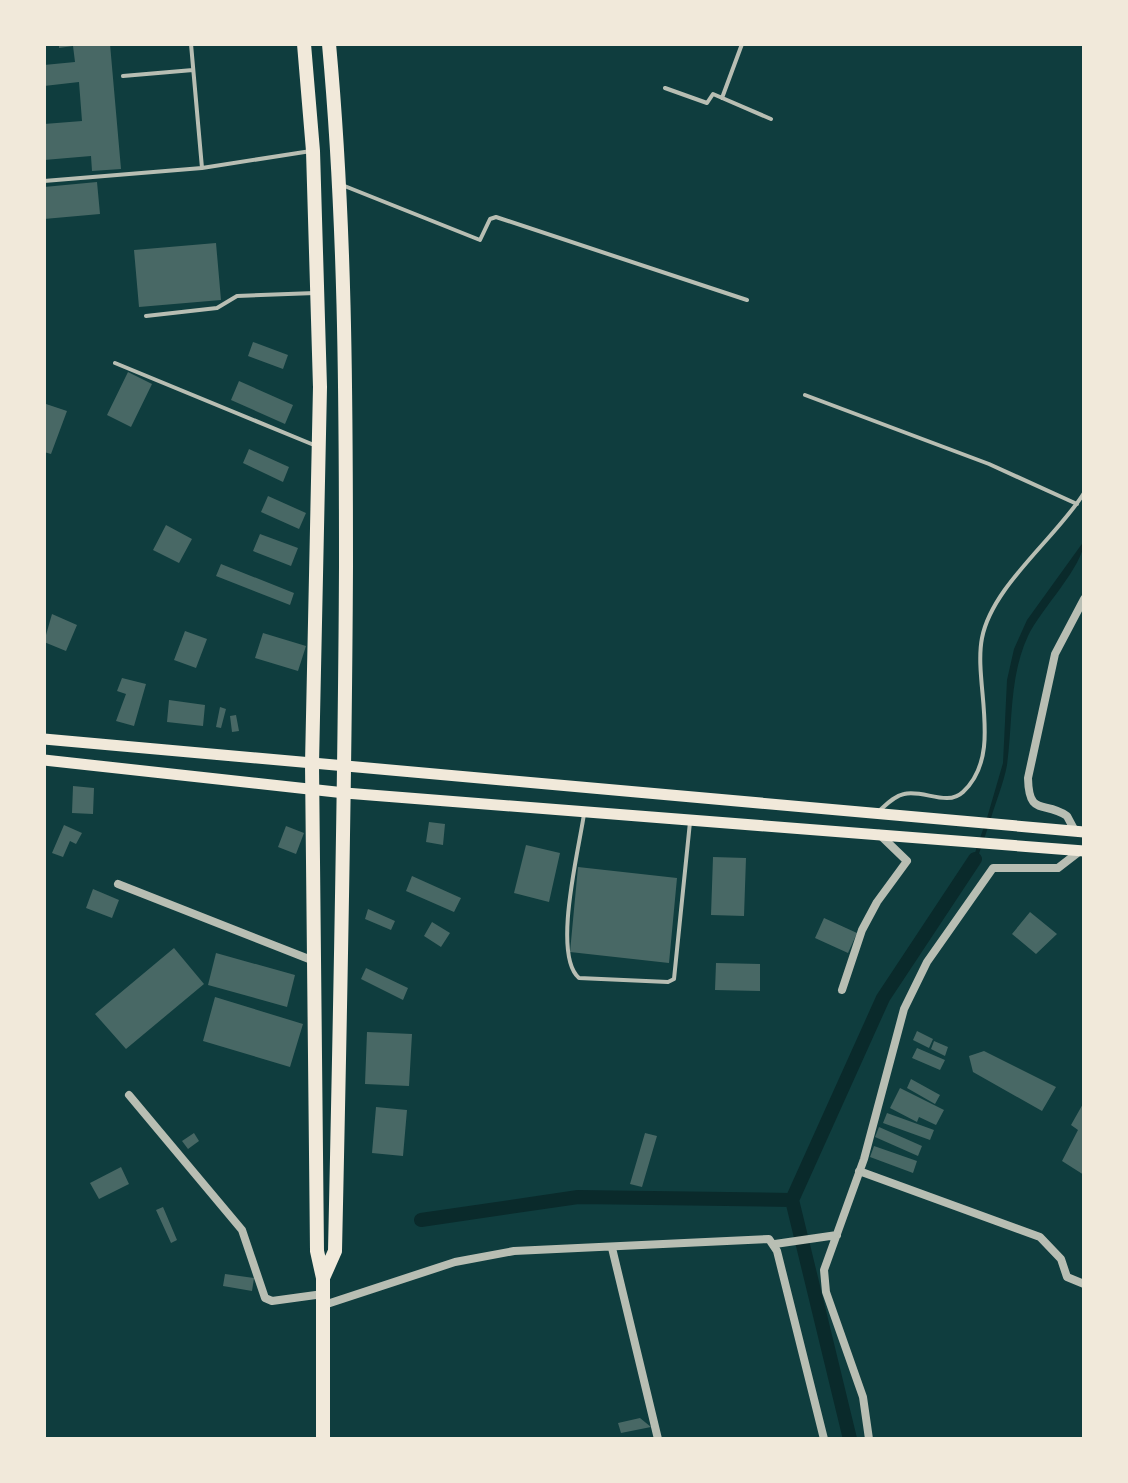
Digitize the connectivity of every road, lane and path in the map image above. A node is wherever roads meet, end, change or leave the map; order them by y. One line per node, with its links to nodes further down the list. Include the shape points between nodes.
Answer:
1 (191, 44): 5 (lane)
2 (304, 44): 11 (highway)
3 (329, 44): 10 (highway)
4 (742, 44): 8 (lane)
5 (193, 70): 6 (lane); 12 (lane)
6 (123, 76)
7 (665, 88): 8 (lane, via 707,103 713,94)
8 (722, 98): 9 (lane)
9 (771, 119)
10 (338, 147): 11 (highway); 14 (highway)
11 (313, 151): 12 (lane); 15 (highway)
12 (202, 168): 13 (lane)
13 (44, 181)
14 (340, 184): 16 (lane, via 480,240 496,217); 27 (highway, via 346,367)
15 (318, 293): 17 (lane, via 237,296 217,308); 20 (highway)
16 (747, 300)
17 (146, 316)
18 (115, 363): 20 (lane)
19 (805, 395): 22 (lane, via 989,464)
20 (320, 448): 26 (highway)
21 (1084, 493): 22 (lane)
22 (1077, 504): 33 (lane, via 985,626 984,722 976,773 965,790 952,798 905,793)
23 (1084, 599): 31 (street, via 1055,654 1034,736 1028,792)
24 (44, 739): 26 (main road)
25 (44, 760): 28 (main road)
26 (312, 764): 27 (main road); 28 (highway)
27 (345, 768): 29 (highway); 30 (main road)
28 (313, 789): 29 (main road); 41 (highway)
29 (345, 793): 32 (main road); 48 (highway, via 335,1251)
30 (774, 806): 33 (main road); 35 (main road)
31 (1041, 809): 36 (street, via 1043,823); 37 (street, via 1067,816)
32 (584, 811): 34 (main road); 34 (lane, via 566,938 568,963 579,978 674,979)
33 (873, 815): 36 (main road)
34 (691, 819): 35 (main road)
35 (773, 826): 38 (main road)
36 (1035, 828): 37 (main road)
37 (1079, 832)
38 (879, 834): 39 (main road); 42 (street, via 907,861 862,930)
39 (1082, 851): 44 (street, via 1058,868 993,868 953,923 904,1009)
40 (118, 884): 41 (street)
41 (315, 961): 48 (highway, via 317,1251)
42 (842, 990)
43 (129, 1095): 50 (street, via 242,1230 265,1298)
44 (859, 1171): 45 (street); 49 (street, via 1040,1237 1061,1259 1067,1277)
45 (837, 1235): 46 (street); 54 (street, via 824,1279 863,1397)
46 (779, 1244): 47 (street, via 769,1239); 53 (street)
47 (612, 1248): 50 (street, via 539,1248 455,1262); 52 (street)
48 (323, 1278): 50 (highway)
49 (1084, 1284)
50 (323, 1300): 51 (highway)
51 (323, 1439)
52 (658, 1439)
53 (824, 1439)
54 (869, 1439)

